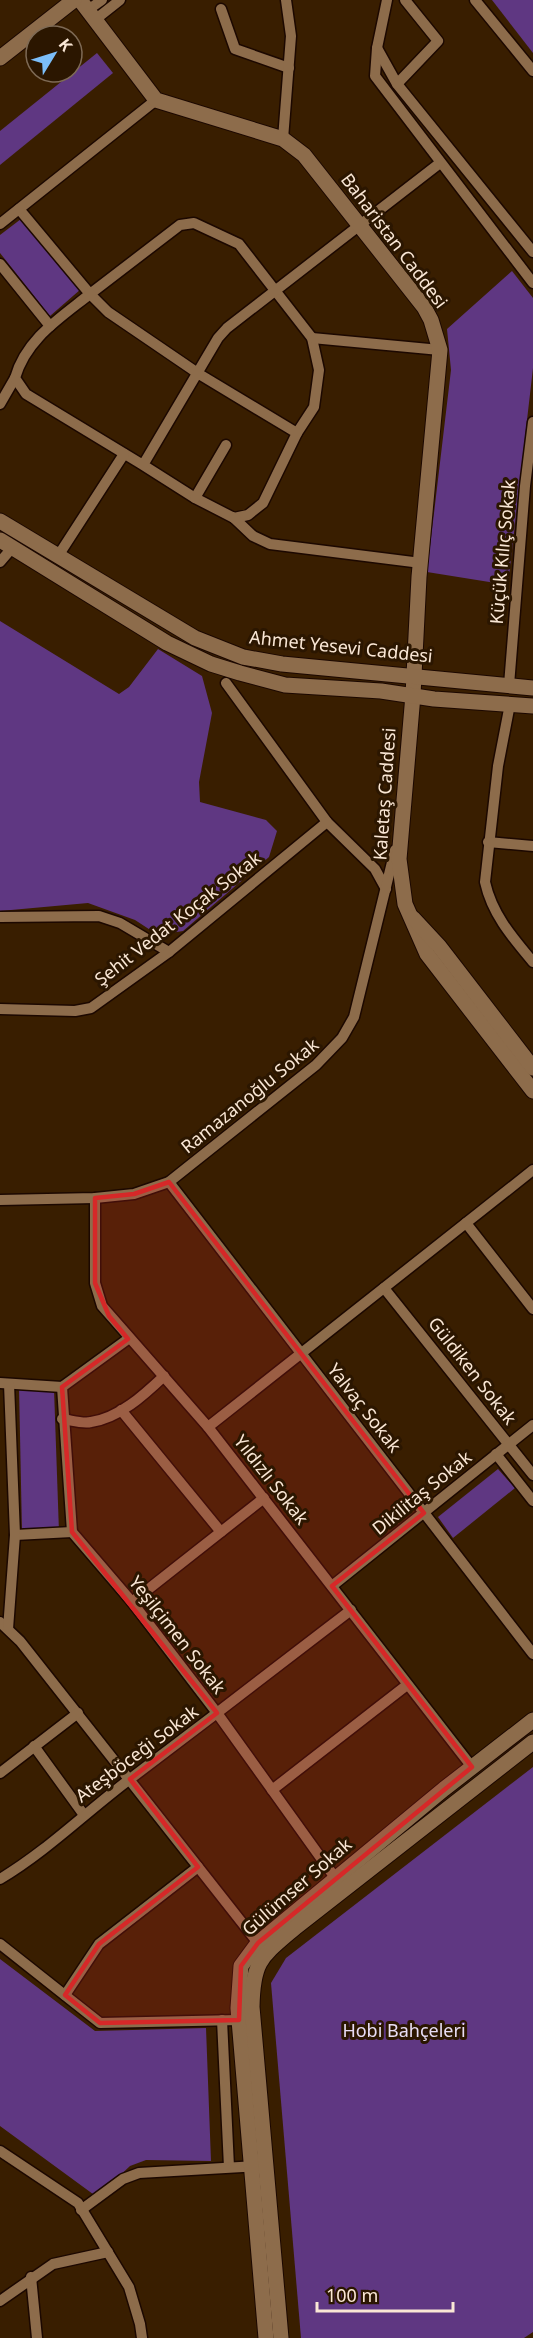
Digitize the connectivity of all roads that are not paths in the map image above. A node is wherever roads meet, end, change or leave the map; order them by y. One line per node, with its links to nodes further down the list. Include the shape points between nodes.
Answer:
1 (74, 0): 11 (street)
2 (102, 0): 9 (street)
3 (120, 0): 9 (street)
4 (286, 0): 12 (street)
5 (387, 0): 10 (street)
6 (405, 0): 14 (street, via 438,41)
7 (475, 0): 13 (street)
8 (221, 9): 12 (street, via 235,49)
9 (88, 10): 15 (street)
10 (377, 48): 14 (street); 17 (street, via 375,76)
11 (0, 58)
12 (290, 68): 16 (street)
13 (533, 71)
14 (397, 84): 21 (street)
15 (156, 100): 16 (street, Baharistan Caddesi); 18 (street)
16 (283, 139): 20 (street, Baharistan Caddesi, via 312,163)
17 (440, 164): 20 (street); 23 (street)
18 (20, 209): 19 (street); 25 (street)
19 (0, 224)
20 (358, 225): 24 (street); 28 (street, Baharistan Caddesi, via 424,308)
21 (533, 252)
22 (0, 264): 26 (street)
23 (533, 283)
24 (274, 291): 25 (street, via 239,244 194,223 180,225); 27 (street); 29 (street, via 218,338)
25 (90, 294): 26 (street); 29 (street, via 108,312)
26 (50, 326): 30 (street, via 20,360)
27 (312, 338): 28 (street); 33 (street, via 318,370 314,407)
28 (441, 350): 44 (street, Baharistan Caddesi)
29 (199, 374): 33 (street); 36 (street)
30 (15, 378): 31 (street); 35 (street, via 26,394)
31 (0, 404)
32 (533, 422): 37 (street, Küçük Kılıç Sokak)
33 (297, 433): 39 (street, via 263,504 248,515)
34 (226, 445): 38 (street)
35 (124, 454): 36 (street); 42 (street)
36 (143, 465): 38 (street)
37 (529, 486): 47 (street, Küçük Kılıç Sokak)
38 (195, 498): 39 (street)
39 (234, 518): 44 (street, via 253,536 270,544)
40 (0, 521): 42 (street, Ahmet Yesevi Caddesi)
41 (6, 544): 43 (street); 49 (street, Ahmet Yesevi Caddesi, via 167,643 212,664 285,685)
42 (58, 556): 45 (street, Ahmet Yesevi Caddesi, via 195,638 243,657)
43 (0, 562)
44 (421, 563): 45 (street, Baharistan Caddesi)
45 (413, 675): 47 (street, Ahmet Yesevi Caddesi); 49 (street, Kaletaş Caddesi)
46 (226, 683): 52 (street)
47 (509, 685): 48 (street, Ahmet Yesevi Caddesi)
48 (533, 688)
49 (413, 695): 50 (street, Ahmet Yesevi Caddesi); 53 (street, Kaletaş Caddesi)
50 (510, 704): 51 (street, Ahmet Yesevi Caddesi); 54 (street)
51 (533, 706)
52 (327, 822): 56 (street, via 375,869); 59 (street, Şehit Vedat Koçak Sokak)
53 (400, 831): 56 (street, Ramazanoğlu Sokak); 57 (street, Kaletaş Caddesi, via 400,883)
54 (489, 842): 55 (street); 60 (street, via 485,882 489,900 504,928)
55 (533, 846)
56 (386, 889): 65 (street, Ramazanoğlu Sokak, via 358,1006 342,1038 316,1065)
57 (409, 914): 62 (street, Kaletaş Caddesi); 63 (street, Kaletaş Caddesi, via 427,954)
58 (0, 917): 59 (street, via 99,916 120,923)
59 (169, 952): 61 (street, Şehit Vedat Koçak Sokak, via 91,1008)
60 (533, 962)
61 (0, 1009)
62 (533, 1068)
63 (533, 1091)
64 (533, 1170): 68 (street)
65 (169, 1182): 66 (street, Ramazanoğlu Sokak, via 134,1194); 72 (street, Yalvaç Sokak)
66 (94, 1198): 67 (street, Ramazanoğlu Sokak); 71 (street, Yıldızlı Sokak, via 97,1295)
67 (0, 1200)
68 (466, 1223): 69 (street); 70 (street)
69 (384, 1288): 72 (street); 80 (street, Güldiken Sokak)
70 (533, 1309)
71 (128, 1339): 73 (street, Yıldızlı Sokak); 75 (street)
72 (300, 1353): 79 (street); 85 (street, Yalvaç Sokak)
73 (164, 1376): 76 (street); 79 (street, Yıldızlı Sokak)
74 (5, 1384): 75 (street); 88 (street)
75 (62, 1388): 77 (street)
76 (121, 1410): 77 (street, via 90,1423); 87 (street)
77 (62, 1419): 86 (street)
78 (533, 1425): 80 (street, Dikilitaş Sokak)
79 (208, 1427): 83 (street, Yıldızlı Sokak)
80 (509, 1444): 81 (street, Dikilitaş Sokak); 82 (street, Güldiken Sokak)
81 (496, 1455): 84 (street); 85 (street, Dikilitaş Sokak)
82 (533, 1475)
83 (264, 1498): 87 (street); 89 (street, Yıldızlı Sokak)
84 (533, 1501)
85 (424, 1513): 89 (street, Dikilitaş Sokak); 93 (street, Yalvaç Sokak)
86 (72, 1532): 88 (street); 90 (street, Yeşilçimen Sokak)
87 (222, 1532): 90 (street)
88 (15, 1535): 92 (street)
89 (332, 1586): 91 (street, Yıldızlı Sokak)
90 (132, 1602): 96 (street, Yeşilçimen Sokak)
91 (351, 1610): 94 (street, Yıldızlı Sokak); 96 (street, Ateşböceği Sokak)
92 (4, 1626): 95 (street)
93 (533, 1654)
94 (407, 1685): 100 (street, Yıldızlı Sokak); 103 (street)
95 (78, 1713): 99 (street); 102 (street)
96 (217, 1713): 102 (street, Ateşböceği Sokak); 103 (street, Yeşilçimen Sokak)
97 (533, 1720): 100 (street, Gülümser Sokak)
98 (533, 1742): 114 (street, via 264,1955 253,1977 252,2007)
99 (34, 1746): 101 (street); 104 (street)
100 (472, 1767): 107 (street, Gülümser Sokak)
101 (0, 1773)
102 (130, 1779): 104 (street, Ateşböceği Sokak); 105 (street)
103 (272, 1790): 107 (street, Yeşilçimen Sokak)
104 (84, 1815): 106 (street, Ateşböceği Sokak, via 36,1856)
105 (198, 1867): 108 (street); 110 (street, via 99,1944)
106 (0, 1879)
107 (336, 1879): 108 (street, Gülümser Sokak)
108 (258, 1943): 112 (street, Gülümser Sokak, via 241,1966)
109 (0, 1944): 110 (street)
110 (65, 1995): 111 (street, via 100,2023)
111 (222, 2020): 112 (street); 115 (street)
112 (239, 2020): 114 (street, Gülümser Sokak)
113 (1, 2155): 116 (street, via 78,2204)
114 (258, 2166): 115 (street); 122 (street, Gülümser Sokak); 123 (street)
115 (229, 2167): 116 (street, via 139,2173 123,2179)
116 (81, 2210): 117 (street)
117 (108, 2252): 118 (street, via 53,2264); 121 (street, via 129,2287)
118 (31, 2277): 119 (street); 120 (street)
119 (0, 2301)
120 (37, 2338)
121 (141, 2338)
122 (266, 2338)
123 (281, 2338)

